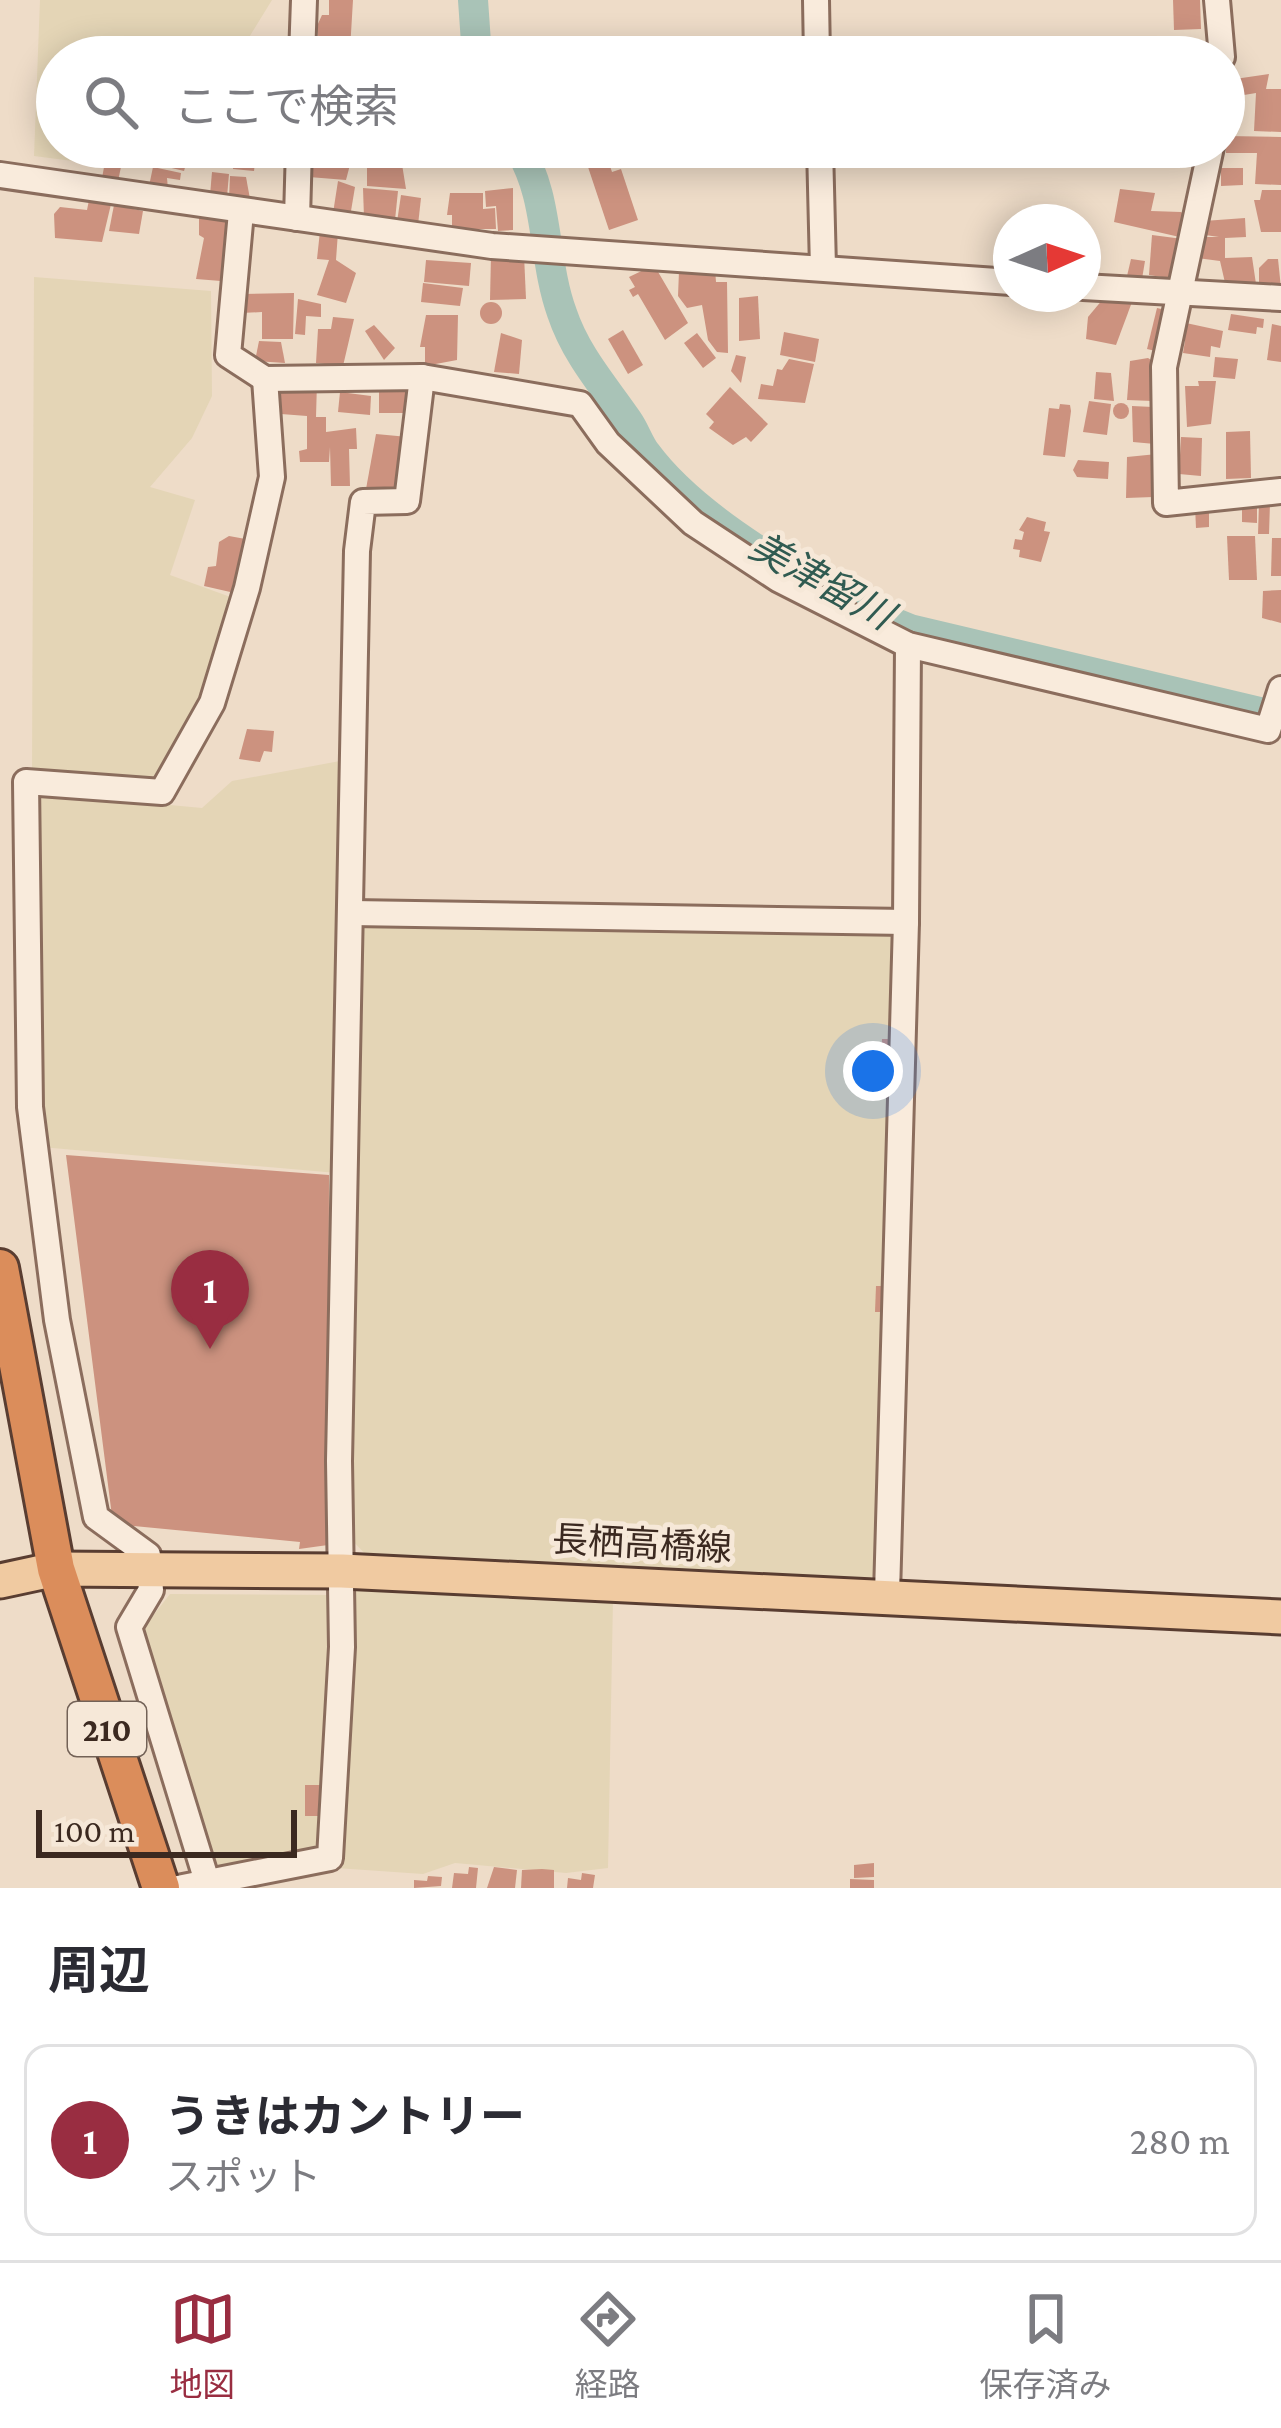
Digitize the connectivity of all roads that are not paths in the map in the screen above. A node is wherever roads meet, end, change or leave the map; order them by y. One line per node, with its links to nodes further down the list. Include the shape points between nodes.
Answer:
1 (304, 0): 4 (street)
2 (816, 0): 5 (street)
3 (1217, 0): 6 (street)
4 (303, 36)
5 (817, 36)
6 (1220, 36)
7 (298, 168): 12 (street)
8 (821, 168): 13 (street)
9 (1207, 168): 16 (street)
10 (0, 175): 11 (street)
11 (241, 212): 12 (street); 19 (street, via 228,356)
12 (297, 218): 13 (street, via 492,246)
13 (823, 268): 14 (street)
14 (993, 281)
15 (1101, 288): 16 (street)
16 (1181, 294): 17 (street); 20 (street, via 1164,367 1166,503)
17 (1281, 298)
18 (422, 376): 19 (street); 21 (street, via 580,404 608,443 693,523 778,579); 23 (street, via 407,501 363,502)
19 (266, 379): 27 (street, via 272,477 247,588 212,703 162,792 26,782 30,1107 57,1320 96,1516 148,1555)
20 (1281, 491)
21 (908, 645): 22 (street, via 1268,730); 24 (street)
22 (1277, 700)
23 (352, 913): 24 (street); 28 (street)
24 (906, 922): 30 (street)
25 (0, 1268): 26 (highway, 210)
26 (56, 1569): 27 (main road, 長栖高橋線); 29 (main road, 長栖高橋線); 33 (highway, 210)
27 (150, 1569): 28 (main road, 長栖高橋線); 32 (street, via 151,1590 129,1627)
28 (342, 1571): 30 (main road, 長栖高橋線); 32 (street, via 330,1858)
29 (0, 1581)
30 (887, 1594): 31 (main road, 長栖高橋線)
31 (1281, 1617)
32 (207, 1883): 34 (street)
33 (161, 1888)
34 (178, 1888)

